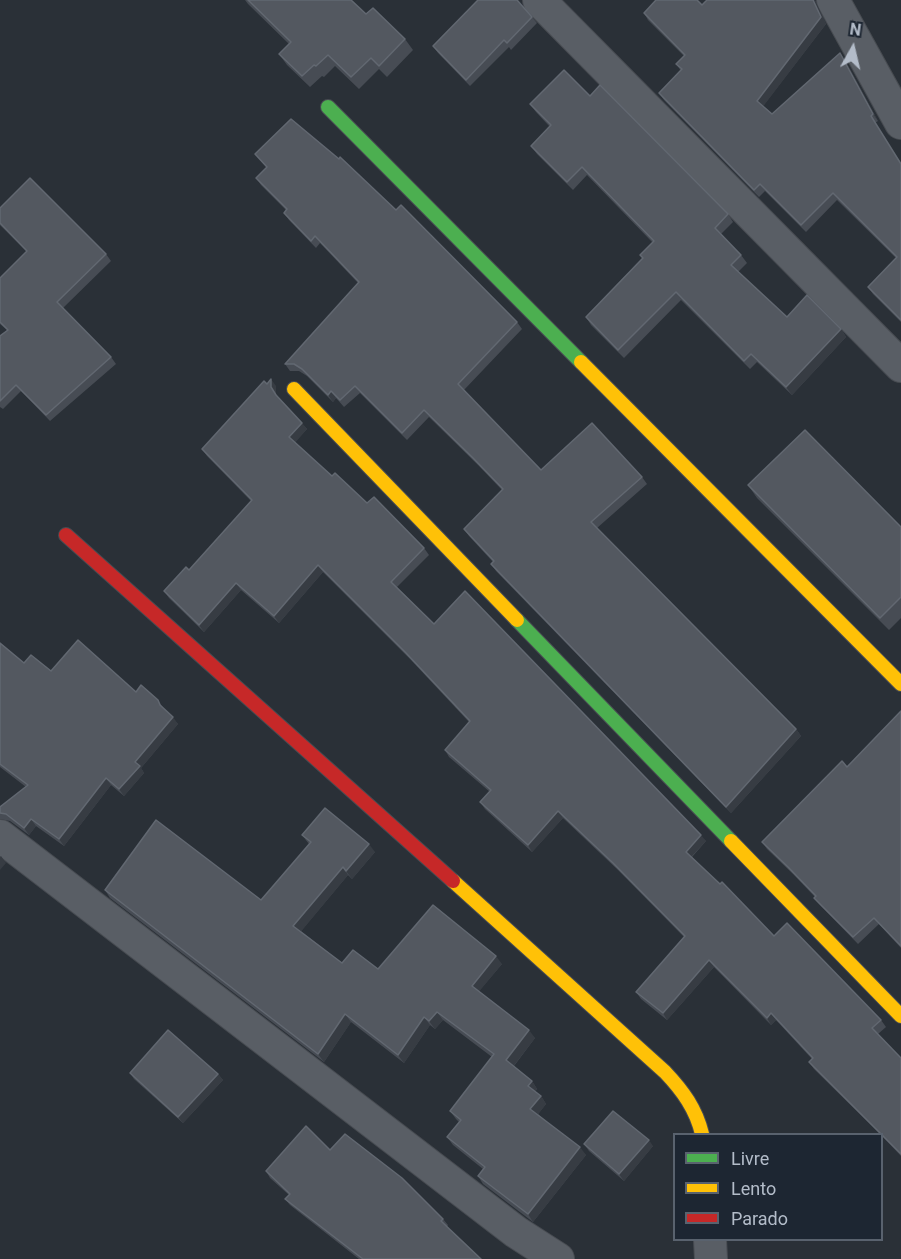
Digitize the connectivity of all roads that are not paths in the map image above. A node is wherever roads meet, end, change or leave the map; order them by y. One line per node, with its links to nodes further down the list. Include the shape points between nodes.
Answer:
1 (539, 0): 5 (street)
2 (833, 0): 4 (street)
3 (328, 107): 8 (street)
4 (901, 123)
5 (901, 366)
6 (294, 389): 10 (street)
7 (66, 535): 11 (street, via 647,1054 681,1088 699,1118)
8 (901, 684)
9 (0, 836): 13 (street, via 516,1232)
10 (901, 1016)
11 (702, 1133)
12 (710, 1241): 14 (street)
13 (558, 1259)
14 (711, 1259)

